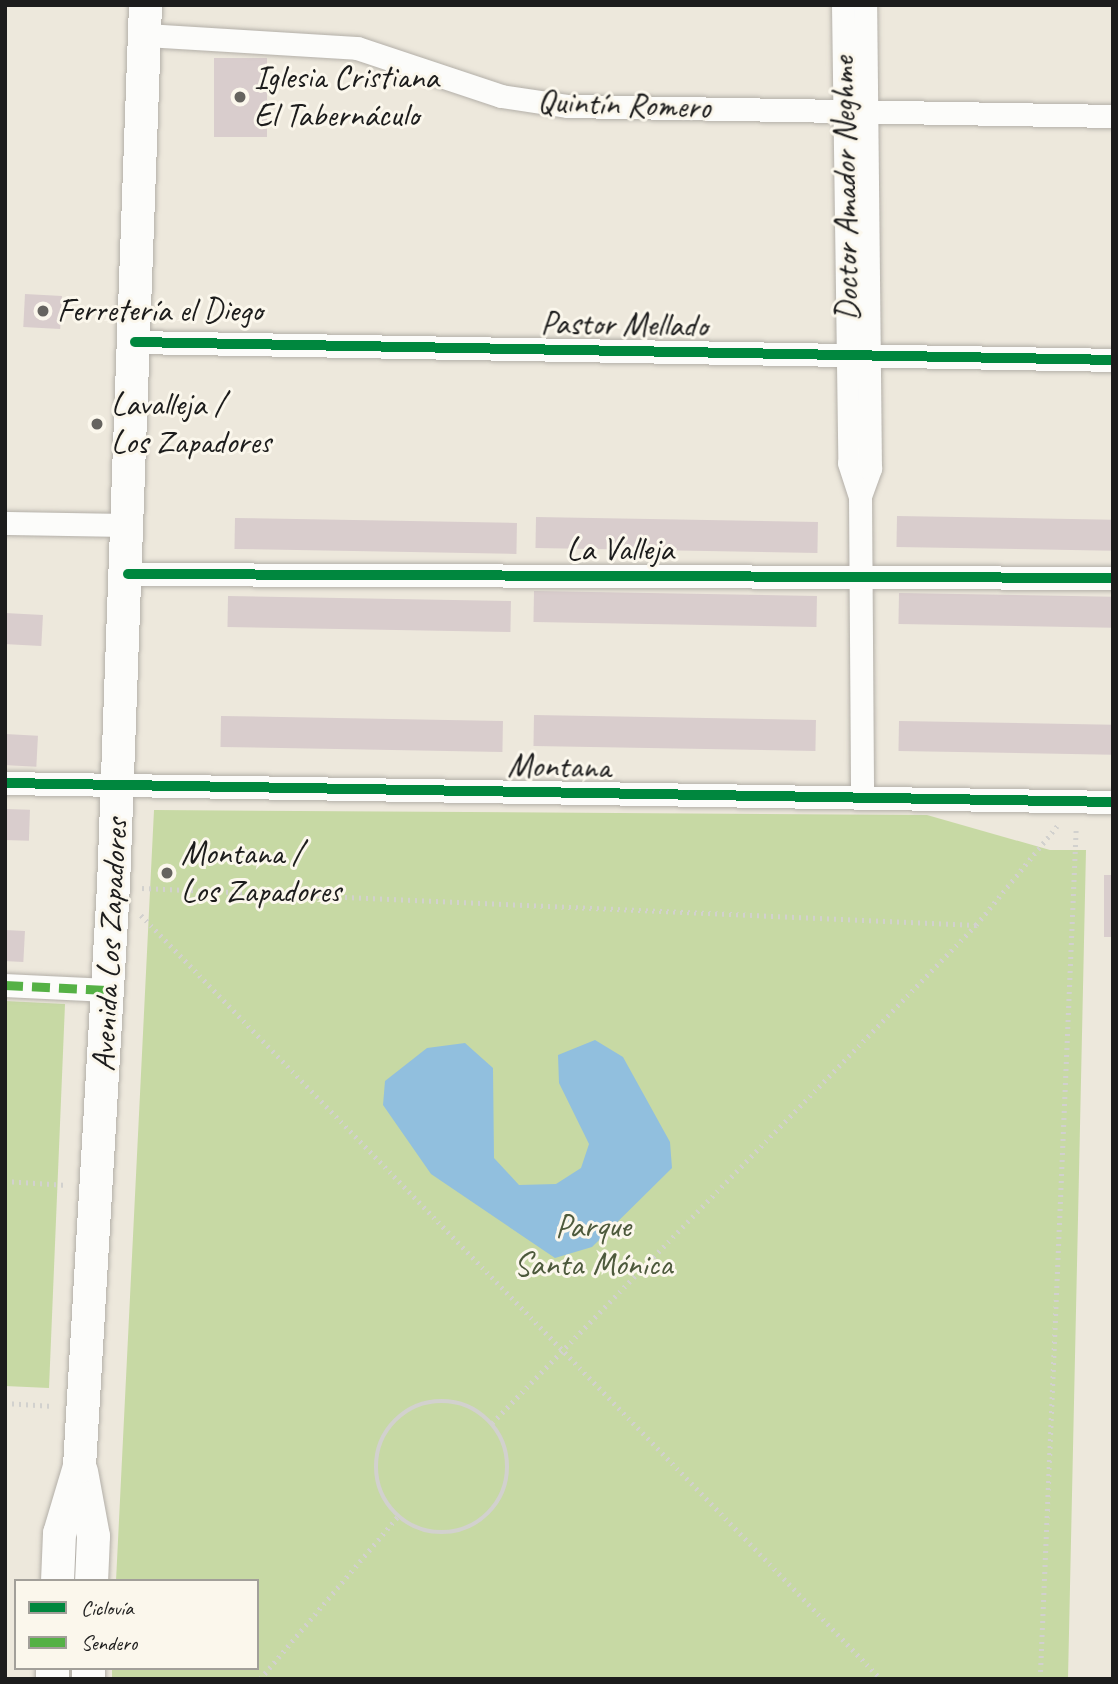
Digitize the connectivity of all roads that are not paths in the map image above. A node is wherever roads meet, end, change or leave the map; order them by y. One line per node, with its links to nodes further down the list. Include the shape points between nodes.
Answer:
1 (844, 5): 4 (street, Doctor Amador Neghme)
2 (865, 5): 4 (street, Doctor Amador Neghme)
3 (145, 20): 4 (street, Quintín Romero, via 357,48 534,103); 6 (main road, Avenida Los Zapadores)
4 (855, 111): 5 (street, Quintín Romero); 7 (street, Doctor Amador Neghme)
5 (1113, 116)
6 (135, 342): 7 (street, Pastor Mellado); 10 (main road, Avenida Los Zapadores)
7 (858, 355): 8 (street, Pastor Mellado); 12 (street, Doctor Amador Neghme, via 870,468 860,496)
8 (1113, 360)
9 (5, 523): 10 (street)
10 (129, 525): 11 (main road, Avenida Los Zapadores)
11 (128, 574): 12 (street, La Valleja); 15 (main road, Avenida Los Zapadores)
12 (861, 578): 13 (street, La Valleja); 16 (street, Doctor Amador Neghme)
13 (1113, 578)
14 (5, 783): 15 (street, Montana)
15 (118, 789): 16 (street, Montana); 19 (main road, Avenida Los Zapadores)
16 (862, 797): 17 (street, Montana)
17 (1113, 802)
18 (5, 985): 19 (street)
19 (107, 990): 20 (main road, Avenida Los Zapadores)
20 (79, 1466): 21 (main road, Avenida Los Zapadores, via 59,1533); 22 (main road, Avenida Los Zapadores, via 93,1536)
21 (57, 1579)
22 (91, 1579)

